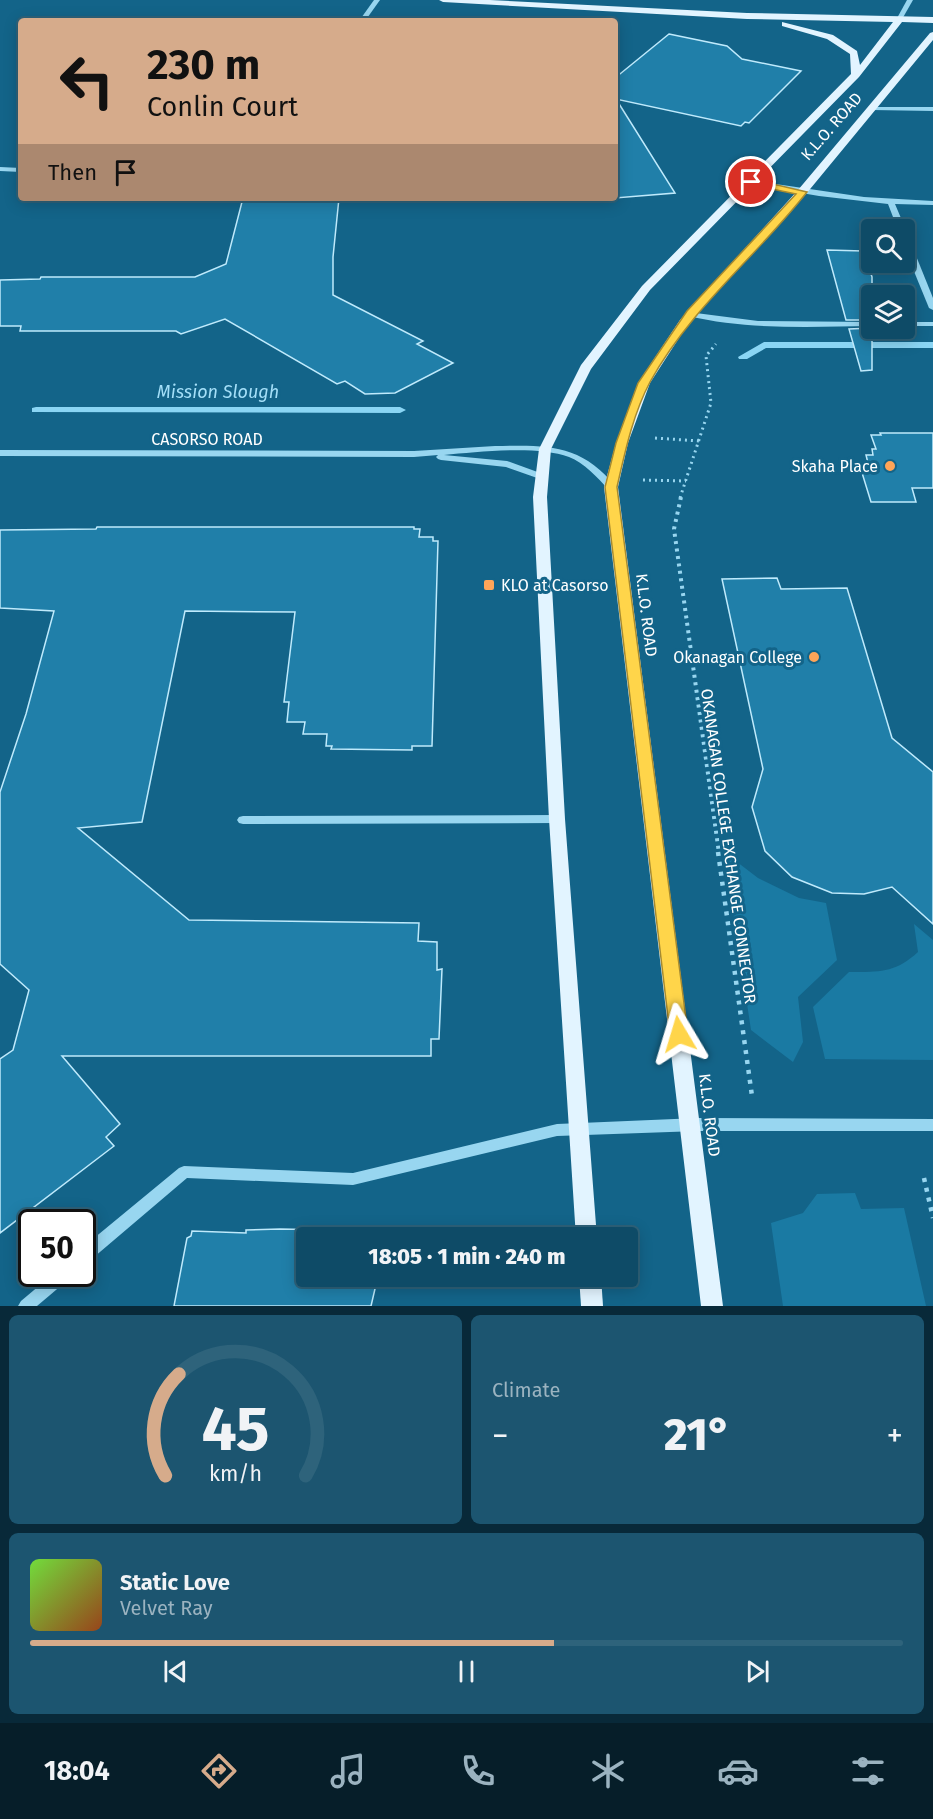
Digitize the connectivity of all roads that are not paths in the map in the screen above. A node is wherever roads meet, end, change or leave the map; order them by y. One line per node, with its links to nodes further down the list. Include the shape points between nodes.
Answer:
1 (377, 0): 5 (street)
2 (443, 0): 4 (main road)
3 (910, 0): 6 (street, K.L.O. ROAD)
4 (747, 16): 6 (main road); 9 (main road, via 830,37 854,53)
5 (364, 18)
6 (899, 20): 7 (main road); 9 (main road, K.L.O. ROAD)
7 (933, 20)
8 (933, 35): 10 (main road, K.L.O. ROAD)
9 (856, 75): 14 (main road, K.L.O. ROAD)
10 (874, 109): 11 (street); 15 (main road, K.L.O. ROAD)
11 (933, 109)
12 (0, 169): 13 (street)
13 (18, 170)
14 (751, 182): 15 (street); 25 (main road, K.L.O. ROAD, via 646,288 585,368)
15 (802, 192): 16 (street); 21 (main road, K.L.O. ROAD)
16 (891, 203): 17 (street); 18 (street)
17 (933, 203)
18 (898, 219)
19 (915, 263): 20 (street)
20 (933, 308)
21 (691, 314): 22 (street, via 762,324); 29 (main road, K.L.O. ROAD, via 644,383 621,443)
22 (861, 324)
23 (915, 324): 24 (street)
24 (933, 324)
25 (545, 449): 27 (street, CASORSO ROAD); 28 (main road, K.L.O. ROAD); 29 (street, CASORSO ROAD, via 570,454 595,468)
26 (0, 453): 27 (street, CASORSO ROAD)
27 (414, 454): 28 (street, CASORSO ROAD, via 507,464)
28 (540, 476): 30 (main road, K.L.O. ROAD)
29 (611, 487): 32 (main road, K.L.O. ROAD)
30 (557, 819): 31 (street); 34 (main road, K.L.O. ROAD)
31 (243, 820)
32 (690, 1124): 33 (street); 34 (street); 41 (main road, K.L.O. ROAD)
33 (933, 1125)
34 (580, 1128): 35 (main road, K.L.O. ROAD); 36 (street, via 353,1179 184,1172)
35 (586, 1227)
36 (96, 1246)
37 (49, 1287): 39 (street)
38 (591, 1287): 40 (main road)
39 (26, 1306)
40 (592, 1306)
41 (712, 1306)

